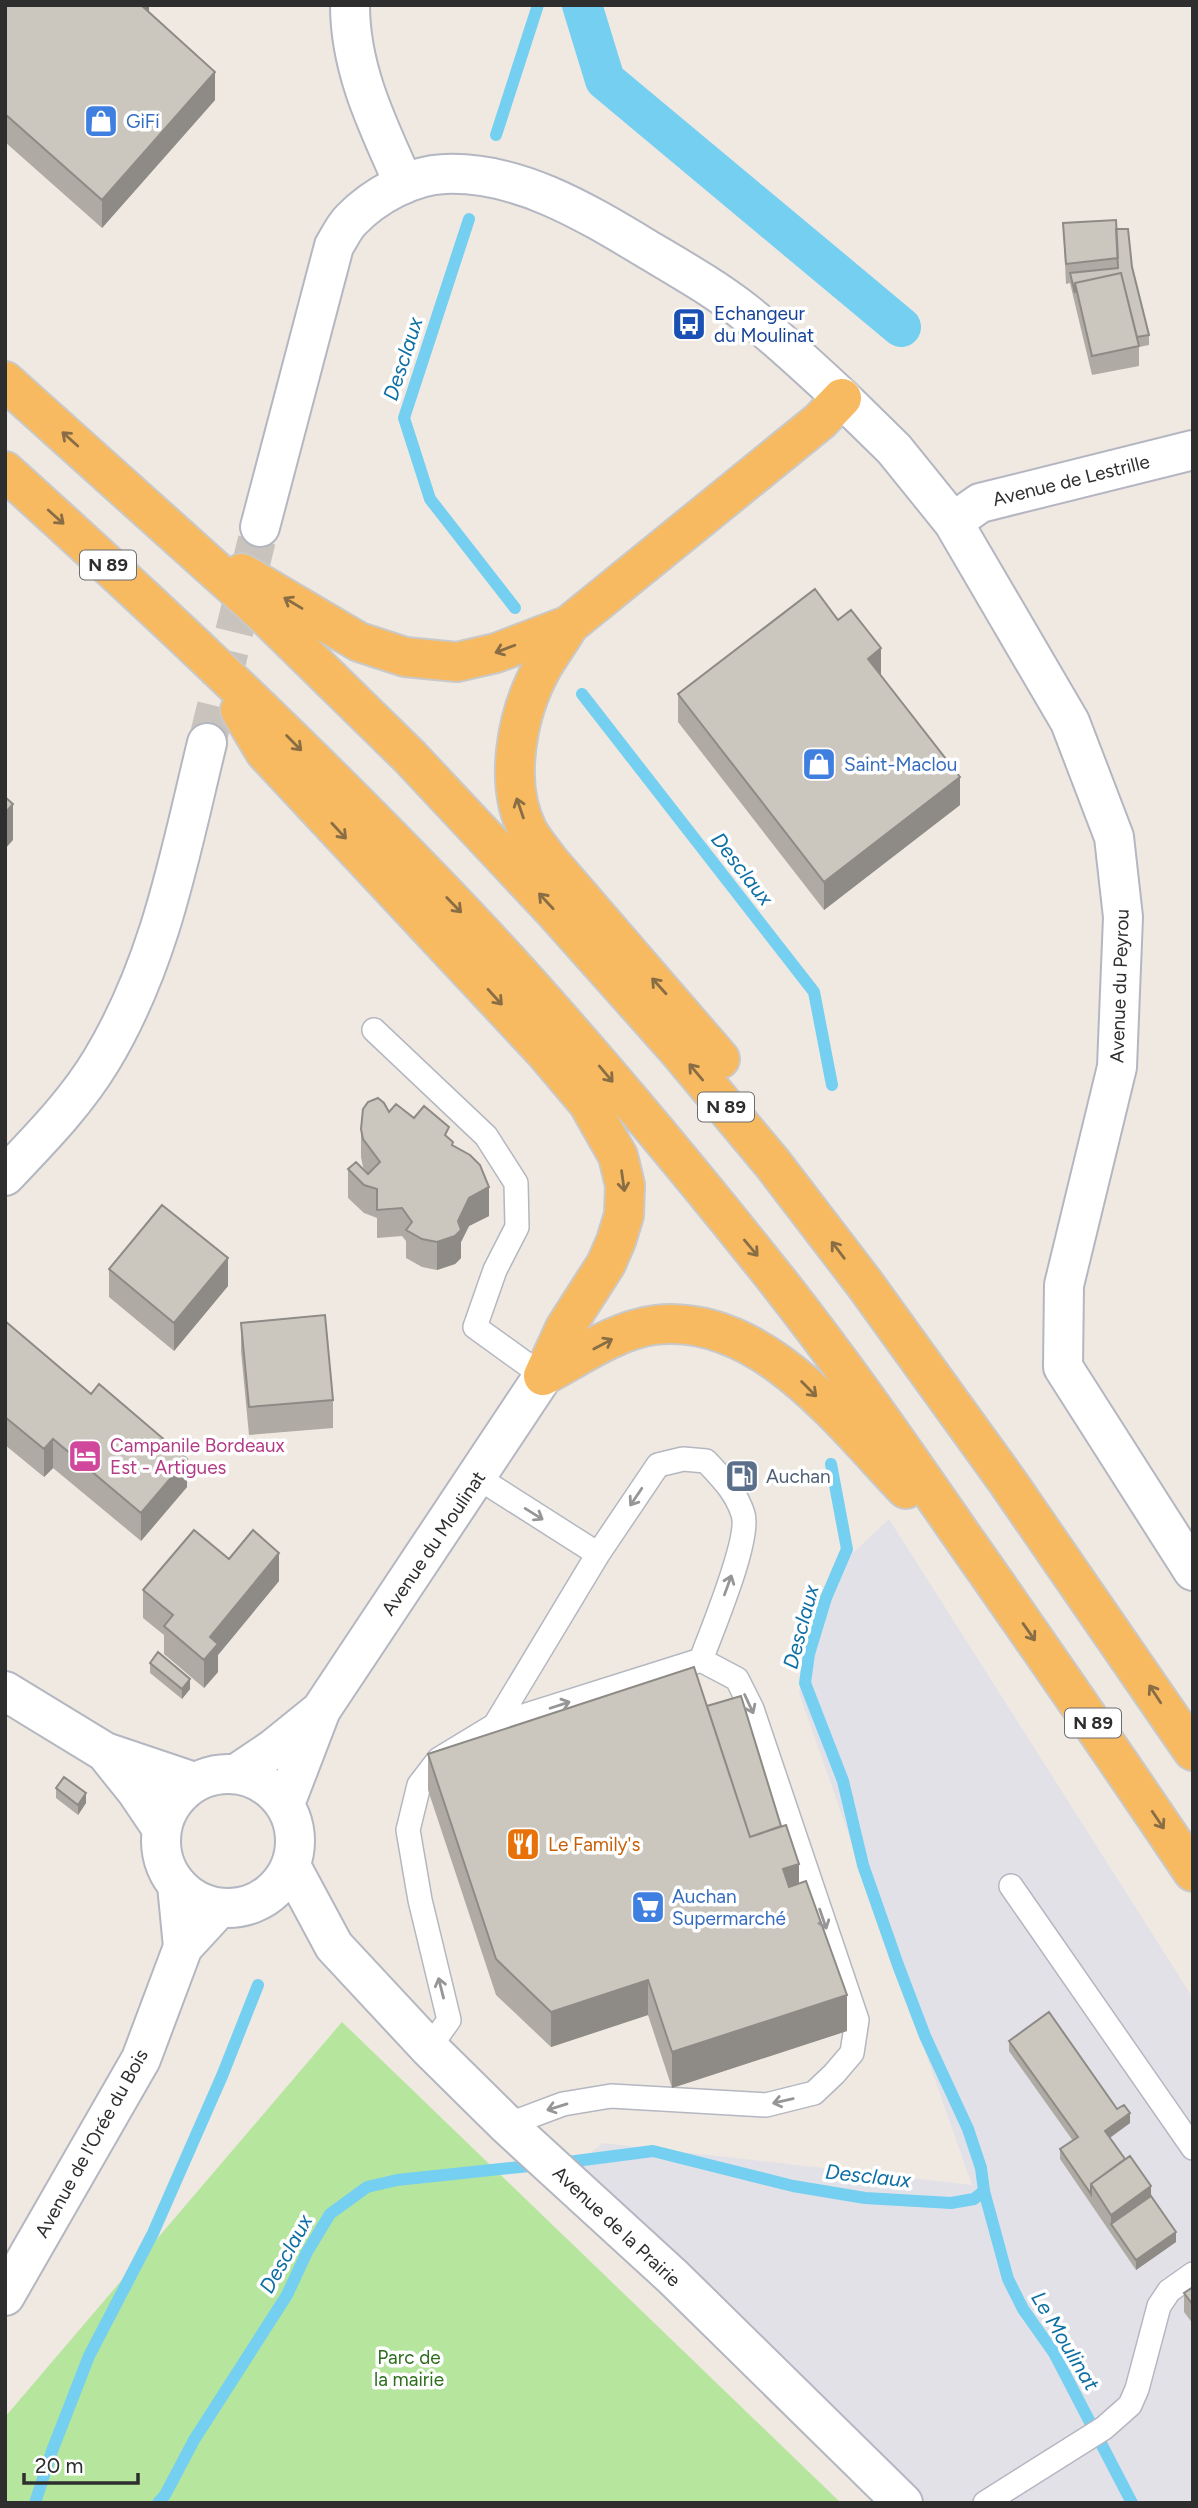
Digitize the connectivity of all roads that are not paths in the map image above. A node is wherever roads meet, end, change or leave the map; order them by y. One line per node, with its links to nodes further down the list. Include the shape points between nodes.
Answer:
1 (350, 5): 2 (street, via 359,76)
2 (404, 184): 4 (street, Avenue du Peyrou, via 444,174 482,176 529,187 594,218 745,312); 8 (street, Avenue du Peyrou, via 349,221 334,246)
3 (5, 381): 9 (highway, N 89, one-way to 3)
4 (842, 398): 7 (street, Avenue du Peyrou, via 894,449); 10 (highway, via 820,421)
5 (1193, 450): 7 (street, Avenue de Lestrille, via 980,503)
6 (5, 471): 11 (highway, N 89, one-way to 11)
7 (953, 522): 19 (street, Avenue du Peyrou, via 1070,722 1114,837 1123,917 1117,1068 1064,1284 1063,1367)
8 (260, 527)
9 (176, 533): 10 (highway, one-way to 9, via 496,653 457,662 405,657 359,642); 17 (highway, N 89, one-way to 9, via 773,1164 669,1039 410,757)
10 (569, 625): 17 (highway, one-way to 10, via 948,1358 829,1194 528,831 516,795 515,751 524,712 542,668)
11 (210, 660): 15 (highway, one-way to 15, via 265,752 545,1052 588,1103 618,1156 625,1185 624,1214 616,1241); 20 (highway, N 89, one-way to 20, via 484,936 597,1063 762,1261)
12 (207, 743): 14 (street, via 161,929 143,978 100,1062)
13 (374, 1030): 15 (lane, via 486,1136 516,1183 517,1227 495,1270 475,1327)
14 (5, 1176)
15 (543, 1376): 16 (street, Avenue du Moulinat); 20 (highway, one-way to 20, via 616,1337 654,1325 722,1332 753,1345 790,1370)
16 (477, 1477): 18 (lane, one-way to 18); 23 (street, Avenue du Moulinat)
17 (1007, 1480): 25 (highway, N 89, one-way to 17)
18 (598, 1554): 21 (lane, one-way to 18, via 738,1559 744,1517 732,1488 706,1461 683,1459 658,1465); 24 (lane)
19 (1193, 1571)
20 (990, 1576): 32 (highway, N 89, one-way to 32)
21 (701, 1660): 24 (lane, one-way to 21); 39 (lane, one-way to 39, via 737,1679 752,1709 857,2020 852,2053 814,2093 766,2105 611,2096 563,2104)
22 (5, 1691): 26 (street, Avenue de la Prairie)
23 (321, 1710): 27 (street, Avenue du Moulinat); 29 (street, Avenue du Moulinat)
24 (495, 1725): 38 (lane, one-way to 24, via 449,2021 408,1830 419,1785 439,1759)
25 (1193, 1751)
26 (105, 1752): 28 (street, Avenue de la Prairie); 30 (street, Avenue de la Prairie)
27 (236, 1774): 28 (street, via 214,1774); 29 (street, via 257,1780)
28 (194, 1782): 30 (street, Avenue de la Prairie, via 178,1795)
29 (285, 1804): 31 (street, via 296,1848)
30 (162, 1829): 33 (street, Avenue de la Prairie, via 162,1856)
31 (291, 1866): 35 (street, via 279,1886 263,1899); 37 (street, Avenue de la Prairie)
32 (1193, 1872)
33 (177, 1885): 35 (street, Avenue de la Prairie, via 202,1904); 36 (street)
34 (1011, 1886): 40 (lane)
35 (237, 1905): 36 (street); 37 (street, Avenue de la Prairie)
36 (183, 1947): 42 (street, Avenue de l'Orée du Bois, via 141,2059)
37 (334, 1947): 38 (street, Avenue de la Prairie)
38 (429, 2048): 39 (street, Avenue de la Prairie)
39 (507, 2125): 43 (street, Avenue de la Prairie, via 673,2277)
40 (1193, 2148)
41 (1193, 2274): 44 (lane, via 1169,2291 1159,2306 1130,2405 1095,2433)
42 (5, 2296)
43 (903, 2503)
44 (985, 2503)

